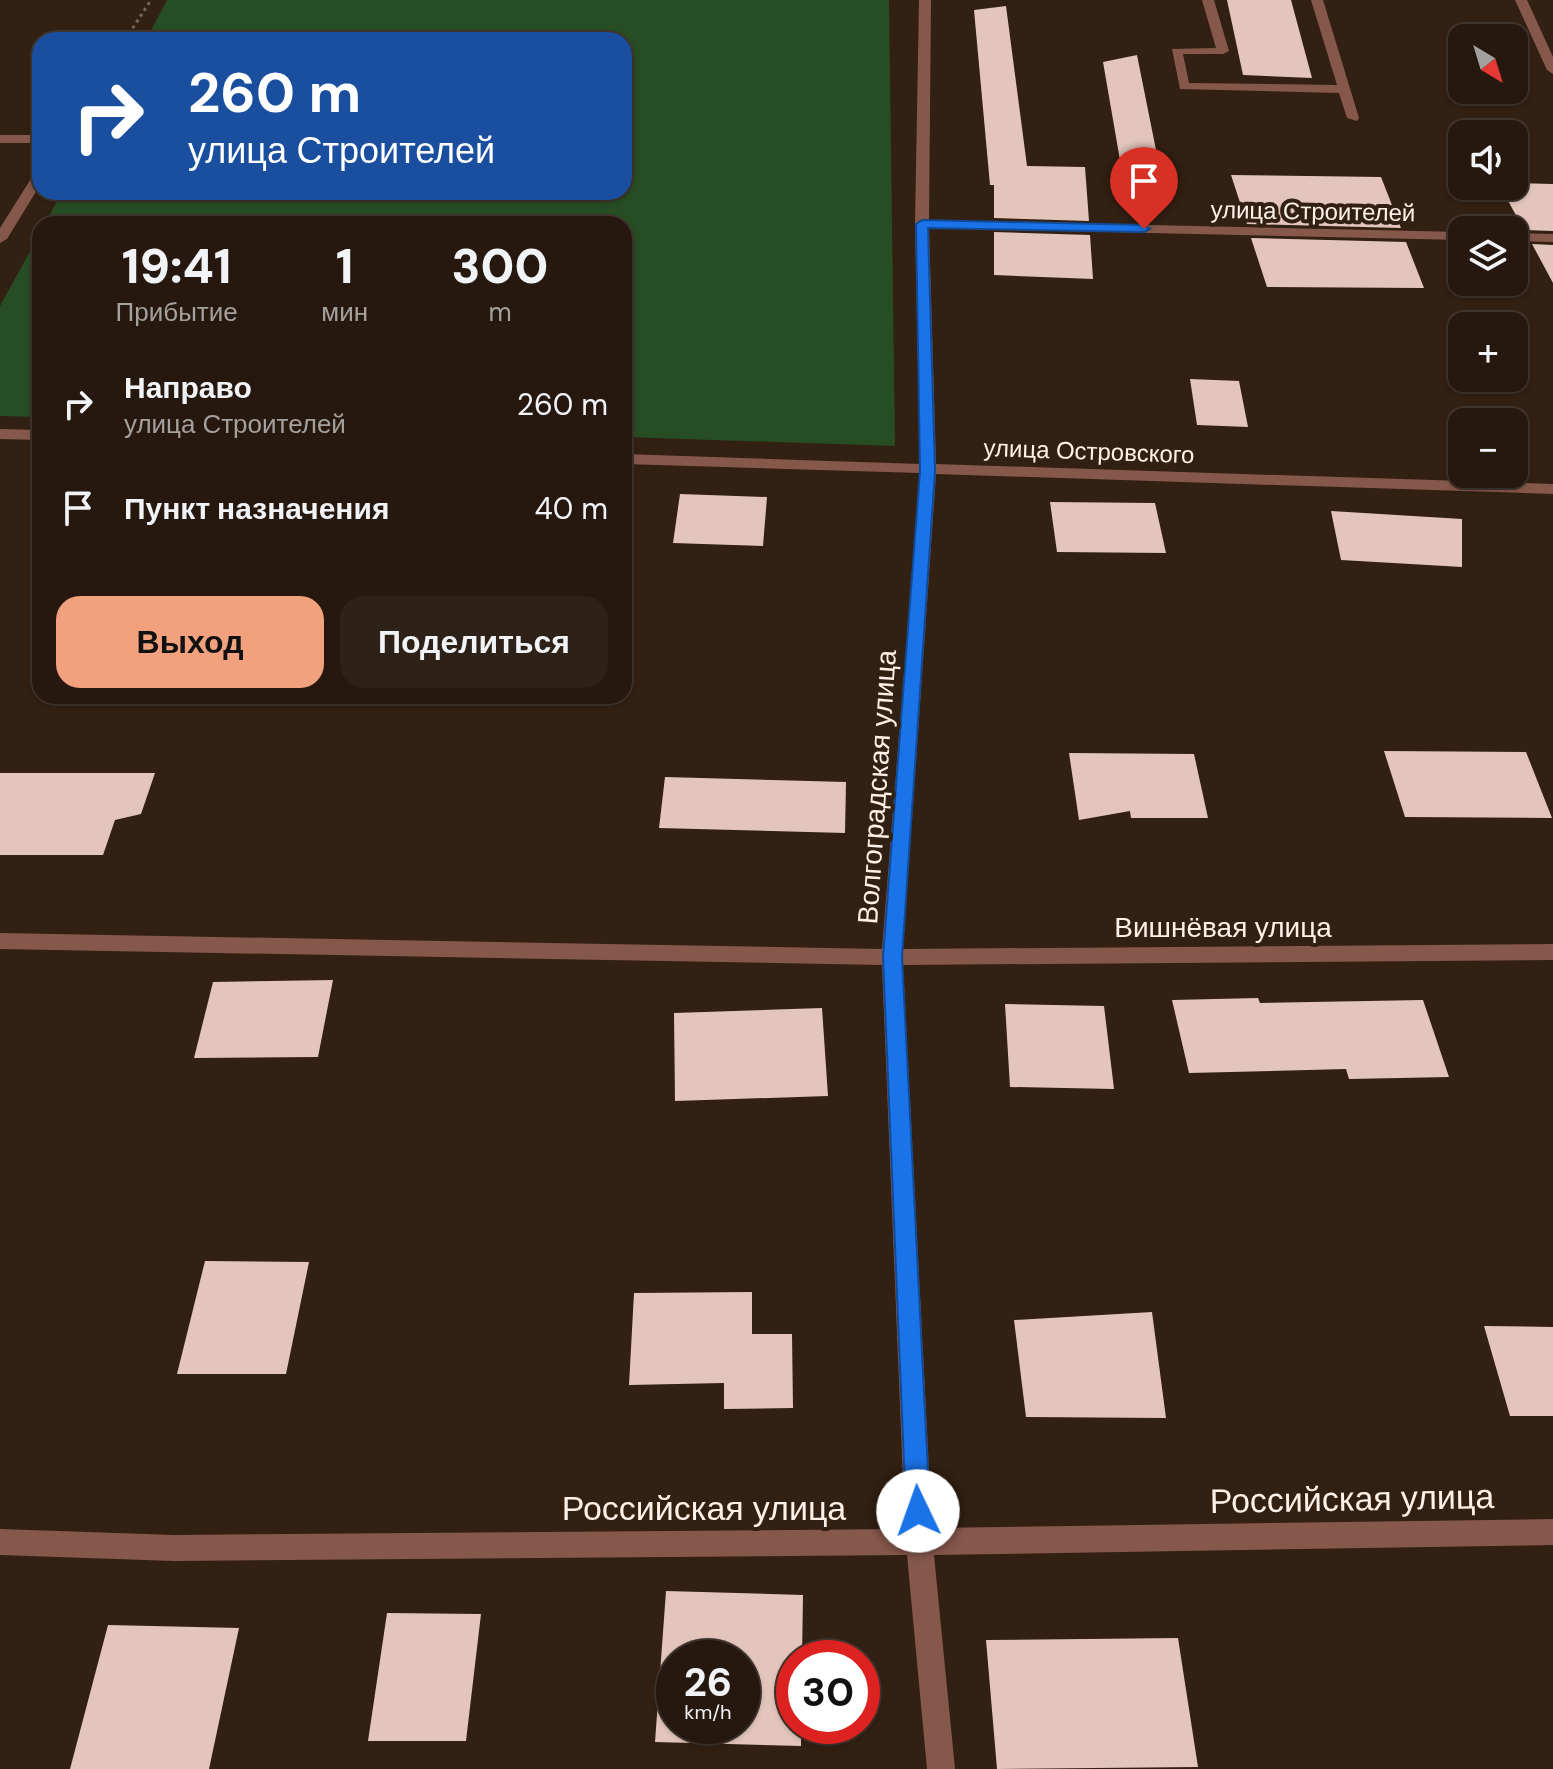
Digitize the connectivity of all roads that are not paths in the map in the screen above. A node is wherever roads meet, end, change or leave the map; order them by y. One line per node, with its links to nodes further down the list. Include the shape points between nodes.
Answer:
1 (925, 0): 12 (street, Волгоградская улица)
2 (1208, 0): 7 (street, via 1223,51 1176,51 1184,86)
3 (1317, 0): 7 (street)
4 (1521, 0): 5 (street)
5 (1548, 50): 6 (street)
6 (1553, 70)
7 (1344, 89): 8 (street)
8 (1353, 118)
9 (0, 139): 10 (street)
10 (32, 139)
11 (32, 187): 16 (street)
12 (922, 224): 13 (street, улица Строителей); 20 (street, Волгоградская улица)
13 (1448, 236)
14 (1528, 237): 15 (street)
15 (1553, 238)
16 (0, 239)
17 (0, 434): 18 (street)
18 (32, 435)
19 (632, 459): 20 (street, улица Островского)
20 (928, 471): 21 (street, улица Островского); 24 (street, Волгоградская улица)
21 (1553, 489)
22 (0, 941): 24 (street, Вишнёвая улица)
23 (1553, 952): 24 (street, Вишнёвая улица)
24 (892, 957): 27 (street, Волгоградская улица)
25 (1553, 1532): 27 (street, Российская улица)
26 (0, 1542): 27 (street, Российская улица, via 174,1548)
27 (919, 1542): 28 (street, Волгоградская улица)
28 (941, 1769)

